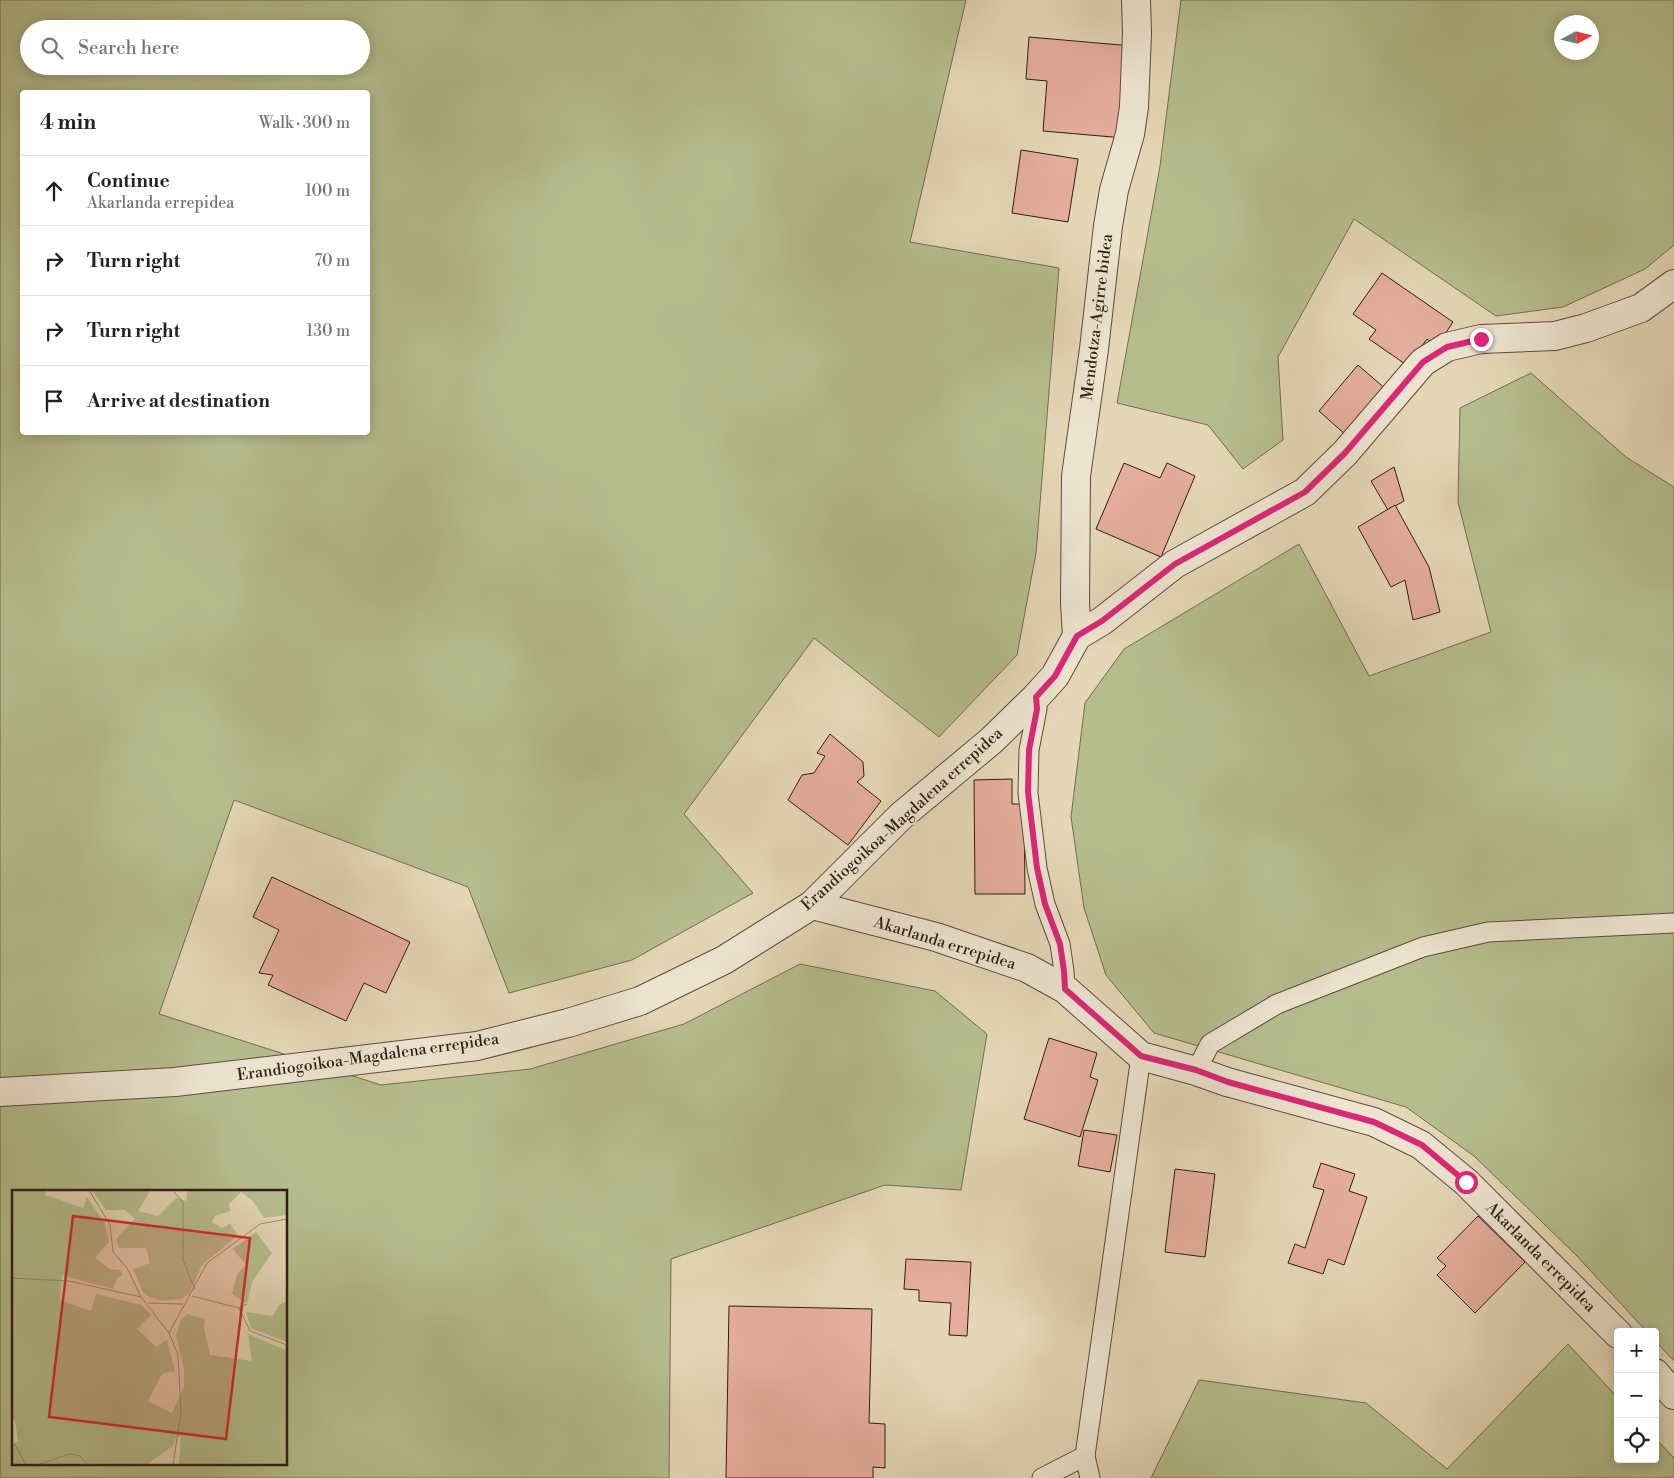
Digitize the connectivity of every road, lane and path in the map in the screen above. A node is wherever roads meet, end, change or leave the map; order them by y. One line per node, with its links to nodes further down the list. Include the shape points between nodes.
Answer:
1 (1136, 0): 3 (street, Mendotza-Agirre bidea, via 1138,33 1134,107 1108,226 1076,476)
2 (1674, 284): 3 (street, via 1640,308 1586,328 1555,336 1481,339 1447,347 1423,362 1345,453 1305,492 1175,564 1102,621)
3 (1077, 636): 4 (street, Erandiogoikoa-Magdalena errepidea, via 1055,676)
4 (1036, 697): 5 (street, Erandiogoikoa-Magdalena errepidea, via 992,740 902,816); 7 (lane, via 1037,709 1029,750 1028,792 1037,868 1045,904 1060,944)
5 (812, 905): 7 (street, Akarlanda errepidea, via 936,937 1027,968); 10 (street, Erandiogoikoa-Magdalena errepidea, via 724,960 640,1001 477,1046 174,1082)
6 (1674, 922): 9 (lane, via 1488,932 1423,947 1277,1004 1210,1044)
7 (1065, 989): 8 (street, Akarlanda errepidea)
8 (1141, 1056): 9 (street, Akarlanda errepidea); 14 (lane)
9 (1196, 1070): 11 (street, Akarlanda errepidea, via 1228,1082 1374,1122 1422,1145 1466,1182)
10 (0, 1092)
11 (1614, 1330)
12 (1659, 1378): 13 (street)
13 (1674, 1395)
14 (1085, 1456): 15 (lane); 16 (lane)
15 (1042, 1478)
16 (1090, 1478)

